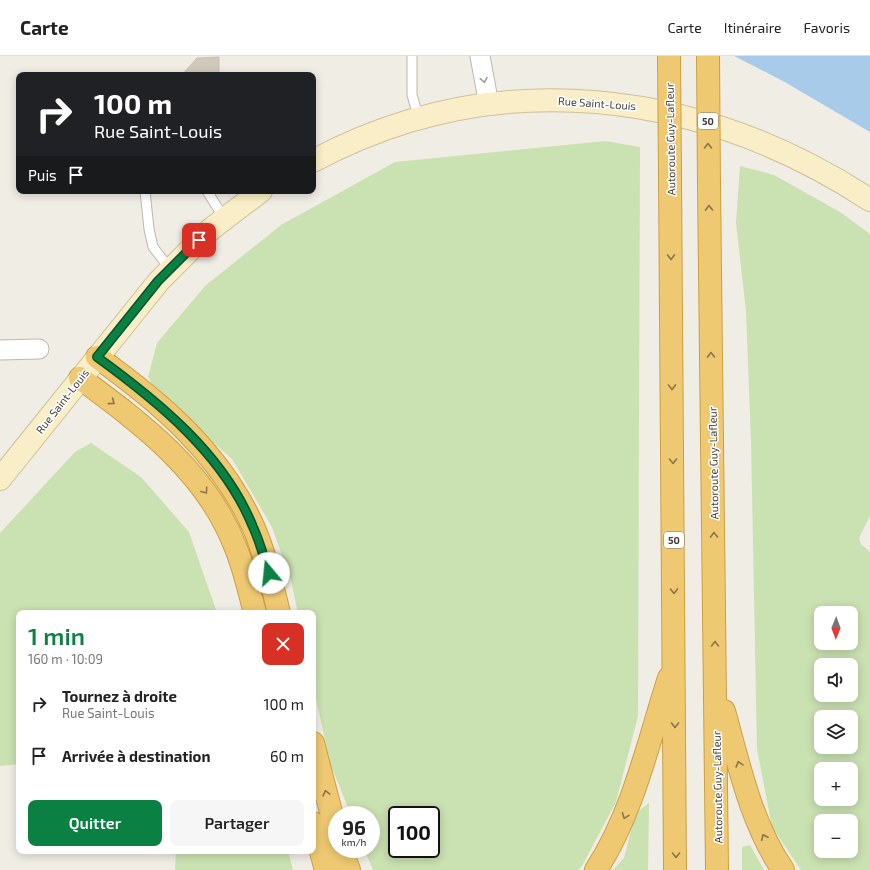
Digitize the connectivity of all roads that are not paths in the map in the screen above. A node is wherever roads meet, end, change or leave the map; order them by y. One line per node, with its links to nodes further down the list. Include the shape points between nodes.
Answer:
1 (412, 56): 6 (lane, via 412,95)
2 (480, 56): 5 (street, one-way to 5)
3 (669, 56): 21 (highway, Autoroute Guy-Lafleur / 50, one-way to 21, bridge)
4 (708, 56): 22 (highway, Autoroute Guy-Lafleur / 50, one-way to 4, bridge)
5 (489, 105): 6 (main road, Rue Saint-Louis, via 462,108); 11 (main road, Rue Saint-Louis, via 546,100 584,101 668,112 721,127 778,148 828,173)
6 (419, 119): 7 (main road, Rue Saint-Louis, via 360,138)
7 (316, 160)
8 (145, 194): 13 (lane, via 153,247)
9 (209, 194): 12 (lane)
10 (258, 194): 12 (main road, Rue Saint-Louis)
11 (870, 200)
12 (224, 218): 13 (main road, Rue Saint-Louis)
13 (170, 269): 16 (main road, Rue Saint-Louis)
14 (39, 349): 15 (street)
15 (0, 350)
16 (97, 357): 17 (main road, Rue Saint-Louis); 20 (highway, via 176,421 220,469 253,527)
17 (80, 378): 18 (main road, Rue Saint-Louis); 19 (highway, one-way to 19, via 153,434 198,482 216,507 235,546)
18 (0, 479)
19 (254, 610)
20 (278, 610)
21 (675, 658): 29 (highway, one-way to 29, via 627,811); 30 (highway, Autoroute Guy-Lafleur / 50, one-way to 30)
22 (716, 682): 31 (highway, Autoroute Guy-Lafleur / 50); 32 (highway, one-way to 22, via 763,836 750,802)
23 (316, 754): 24 (highway, one-way to 23)
24 (329, 806)
25 (316, 834): 27 (highway)
26 (345, 858): 28 (highway)
27 (326, 870)
28 (350, 870)
29 (596, 870)
30 (675, 870)
31 (717, 870)
32 (783, 870)

